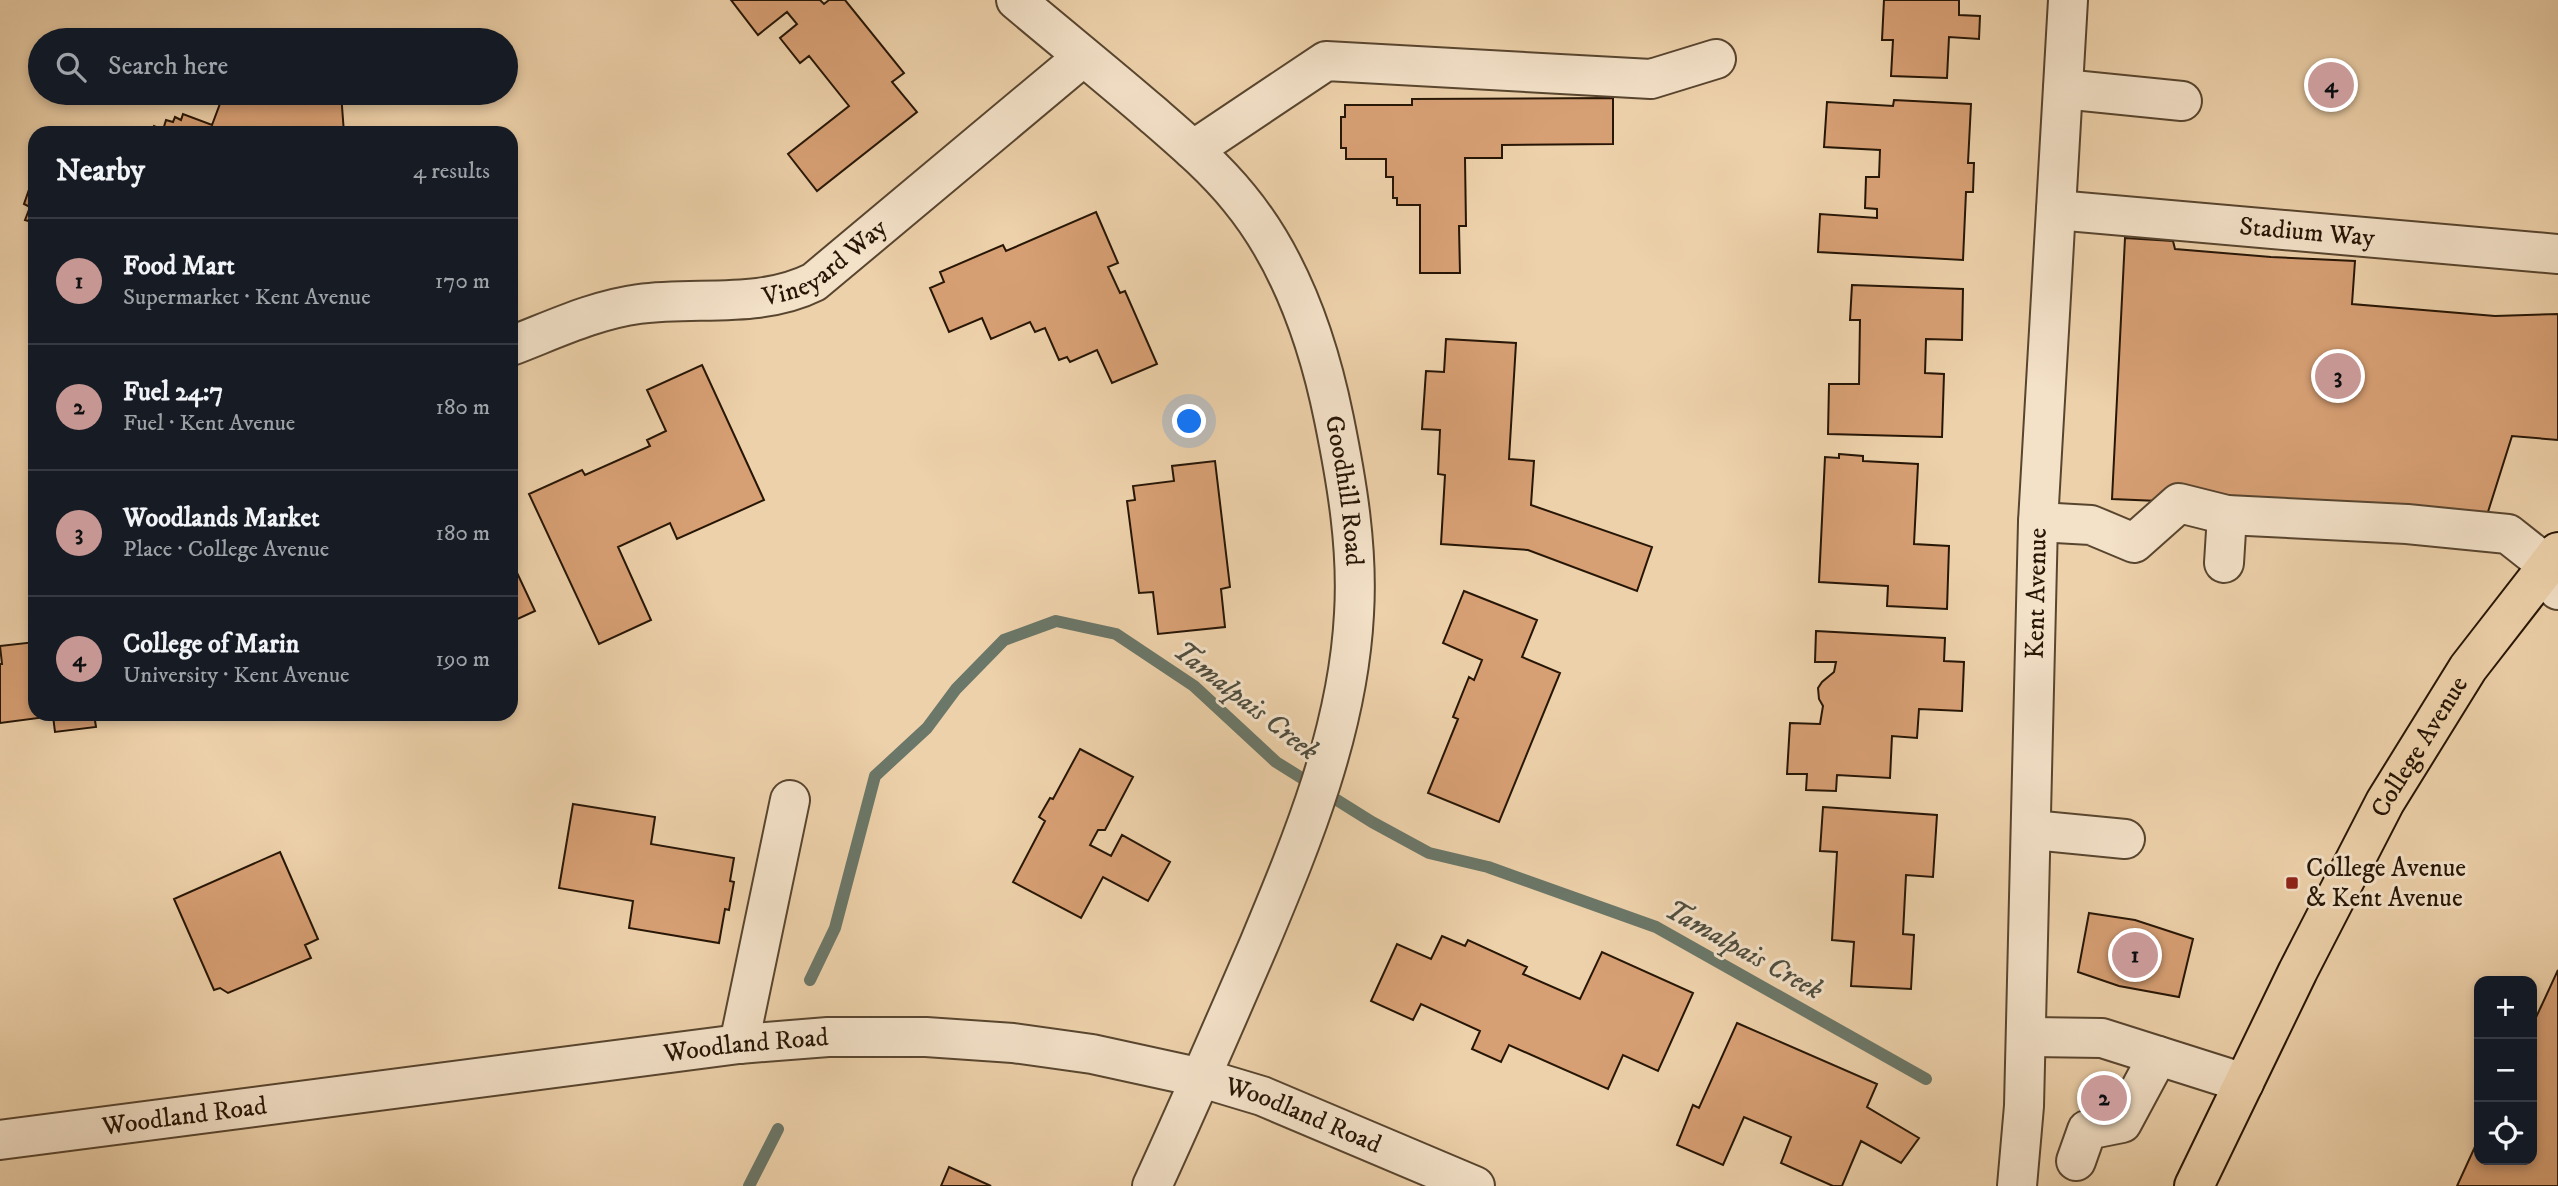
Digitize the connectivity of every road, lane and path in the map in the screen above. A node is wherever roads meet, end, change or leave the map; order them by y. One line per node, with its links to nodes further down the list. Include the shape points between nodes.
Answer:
1 (1017, 0): 3 (street, Goodhill Road)
2 (2068, 0): 5 (street, Kent Avenue)
3 (1083, 57): 7 (street, Goodhill Road); 10 (street, Vineyard Way, via 832,268 793,293 609,308)
4 (1716, 59): 7 (street, via 1651,79 1326,61)
5 (2063, 89): 6 (street); 8 (street, Kent Avenue)
6 (2182, 101)
7 (1193, 150): 21 (street, Goodhill Road, via 1239,197 1275,248 1301,304 1323,363 1348,486 1354,552 1347,675 1326,769 1298,850)
8 (2056, 210): 9 (street, Stadium Way); 12 (street, Kent Avenue)
9 (2558, 254)
10 (518, 343)
11 (2227, 515): 12 (street, via 2179,503 2134,543 2091,525); 13 (street); 14 (street, via 2407,523 2508,534)
12 (2038, 522): 16 (street, Kent Avenue)
13 (2224, 563)
14 (2554, 569): 22 (main road, College Avenue, via 2468,668 2385,802)
15 (790, 800): 19 (street)
16 (2032, 830): 17 (street); 18 (street, Kent Avenue)
17 (2125, 839)
18 (2026, 1037): 20 (street, via 2102,1038); 27 (street, Kent Avenue)
19 (739, 1044): 21 (street, Woodland Road, via 828,1037 1013,1043 1092,1054); 23 (street, Woodland Road)
20 (2158, 1056): 22 (street); 24 (street, via 2122,1123 2087,1130)
21 (1202, 1078): 25 (street, Goodhill Road); 26 (street, Woodland Road, via 1262,1096)
22 (2244, 1083): 28 (main road, College Avenue)
23 (0, 1140)
24 (2076, 1161)
25 (1152, 1186)
26 (1475, 1186)
27 (2017, 1186)
28 (2194, 1186)

